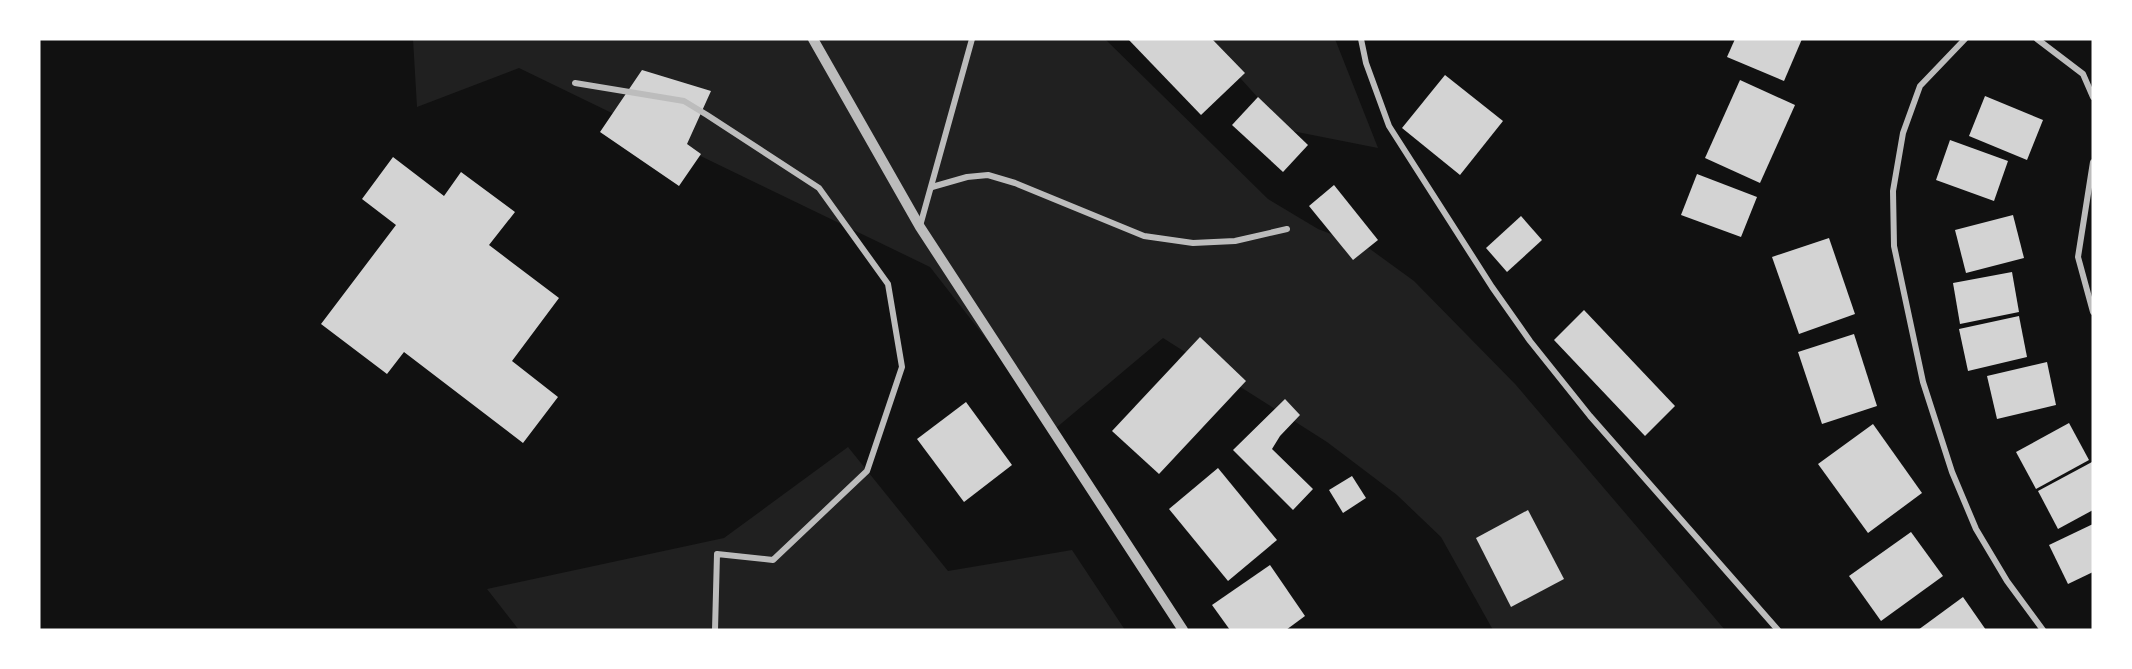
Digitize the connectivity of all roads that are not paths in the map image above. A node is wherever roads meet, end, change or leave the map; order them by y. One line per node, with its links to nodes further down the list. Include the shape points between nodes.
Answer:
1 (813, 39): 10 (street)
2 (972, 39): 9 (street)
3 (1361, 39): 15 (street, via 1389,126 1530,341 1590,416)
4 (1965, 39): 16 (street, via 1920,86 1903,133 1893,191 1894,246 1923,382 1952,472 1976,529)
5 (2037, 39): 7 (street, via 2082,74)
6 (575, 83): 13 (street, via 684,101 707,115 819,188 888,284 902,367 867,471 773,560 717,554)
7 (2093, 97)
8 (2093, 162): 12 (street, via 2078,257)
9 (932, 187): 10 (street); 11 (street, via 967,177 988,176 1015,183 1144,236 1193,243 1235,241)
10 (920, 227): 14 (street)
11 (1287, 229)
12 (2093, 312)
13 (715, 630)
14 (1183, 630)
15 (1778, 630)
16 (2043, 630)

